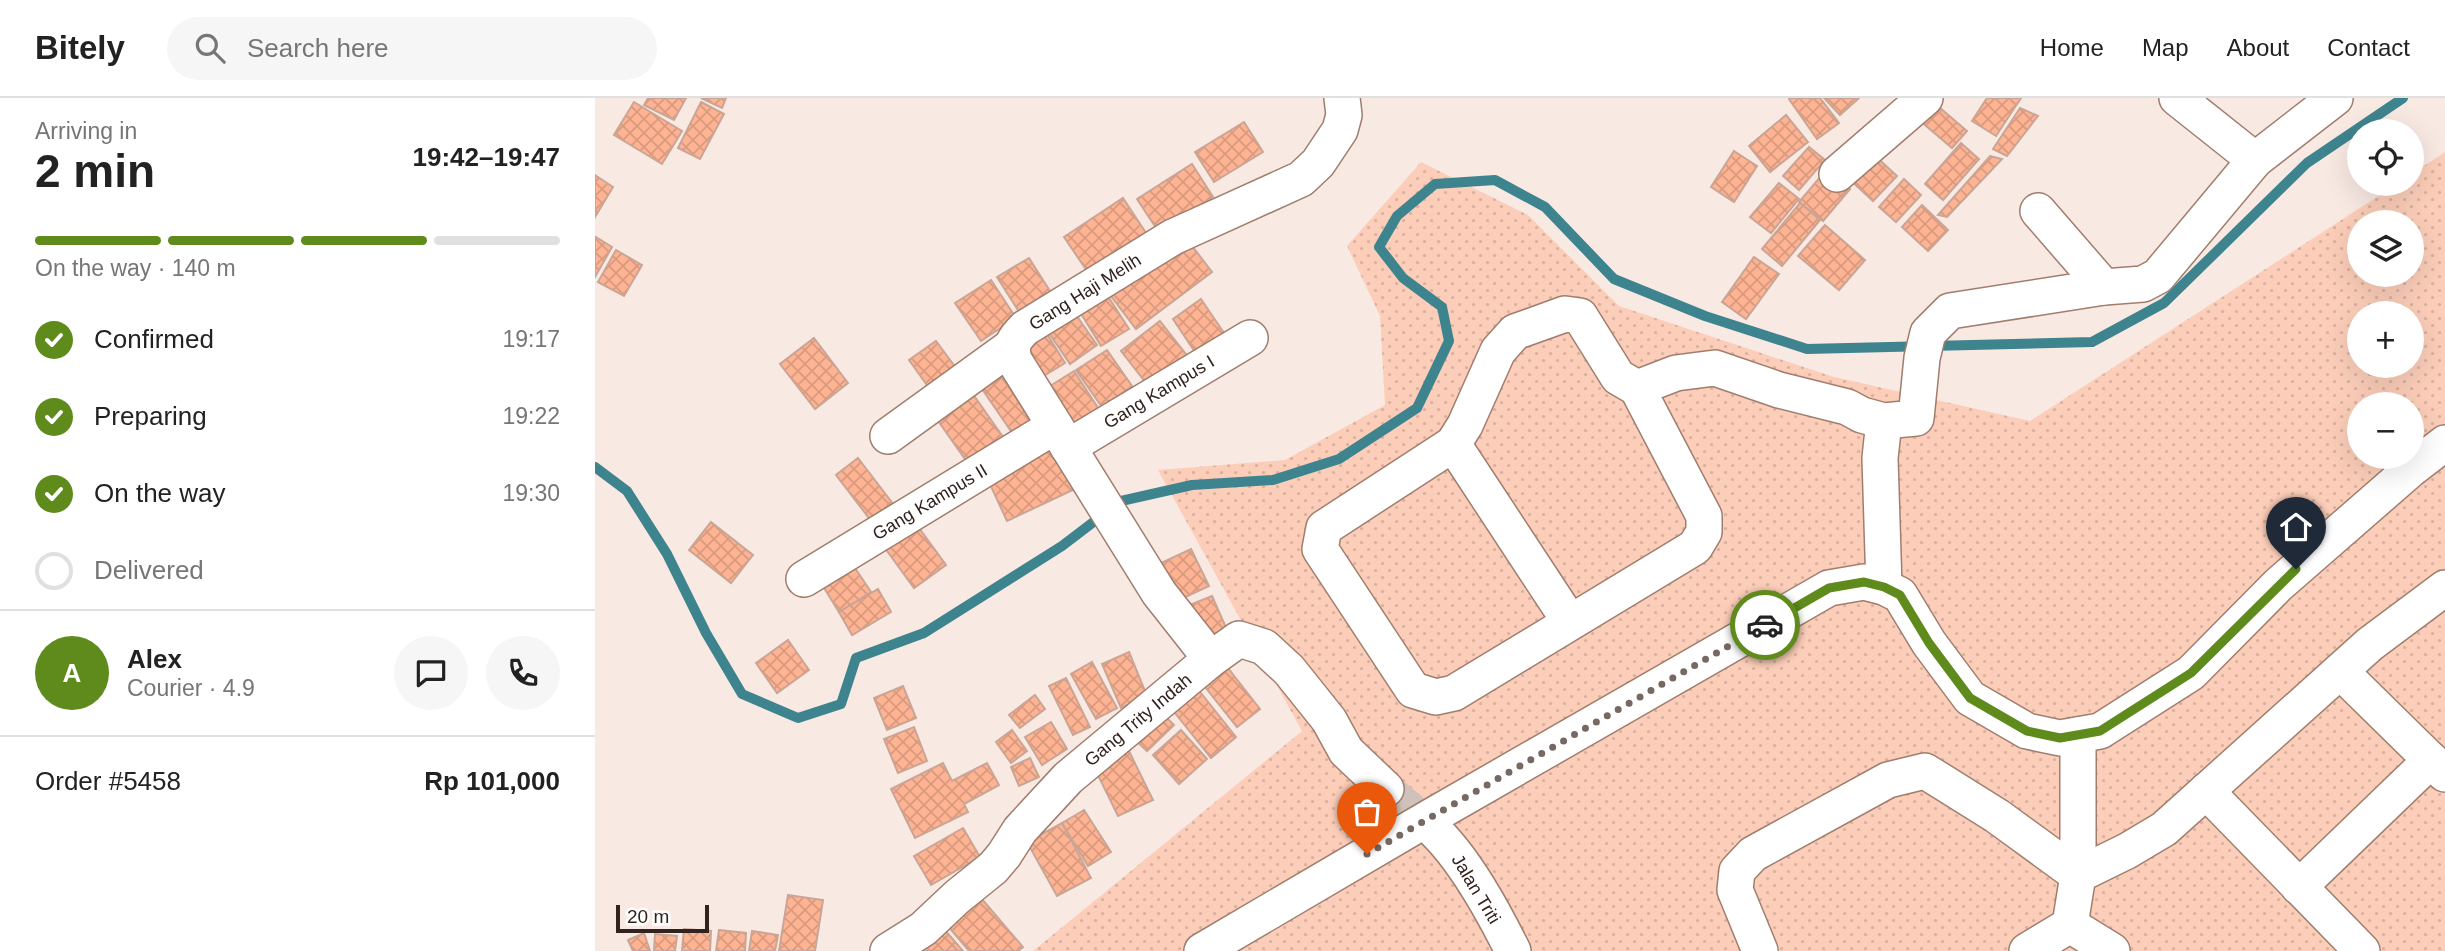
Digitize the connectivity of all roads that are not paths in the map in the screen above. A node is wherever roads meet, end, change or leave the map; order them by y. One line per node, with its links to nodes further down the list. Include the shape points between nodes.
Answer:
1 (1342, 98): 10 (street, Gang Haji Melih, via 1340,130 1301,179 1173,237 1025,328)
2 (1925, 98): 6 (street)
3 (2177, 98): 5 (street)
4 (2335, 98): 5 (street)
5 (2255, 160): 8 (street, via 2158,276 2143,284)
6 (1837, 174)
7 (2038, 211): 8 (street)
8 (2104, 287): 12 (street, via 1951,311 1925,345 1916,418)
9 (1250, 338): 14 (street, Gang Kampus I)
10 (1011, 347): 13 (street); 14 (street, via 1014,360)
11 (1637, 388): 12 (street, via 1676,373 1715,368); 16 (street, via 1618,377 1580,316 1565,314 1515,332 1498,351); 20 (street, via 1704,516 1704,532 1695,547)
12 (1884, 421): 18 (street, via 1880,470)
13 (888, 436)
14 (1062, 436): 17 (street, Gang Kampus II); 21 (street, via 1159,593)
15 (2445, 443): 23 (street, via 2278,585 2191,673 2100,731)
16 (1453, 444): 20 (street); 20 (street, via 1324,528 1320,549 1413,690 1436,698 1454,693)
17 (804, 579)
18 (1884, 587): 23 (street, via 1900,595 1970,698 2027,731 2060,738); 32 (street, via 1864,582 1829,588)
19 (2445, 587): 22 (street)
20 (1570, 622)
21 (1211, 659): 25 (street, Gang Trity Indah, via 1239,639 1263,647 1309,694 1346,751); 31 (street, Gang Trity Indah, via 1068,778 1020,830 993,868 923,929)
22 (2340, 671): 24 (street); 26 (street)
23 (2078, 735): 28 (street)
24 (2438, 767): 29 (street)
25 (1386, 789)
26 (2206, 791): 28 (street, via 2164,828); 29 (street)
27 (1434, 830): 33 (street, Jalan Triti, via 1449,844)
28 (2078, 875): 30 (street); 34 (street, via 1925,771 1888,780 1753,854 1737,871 1735,890)
29 (2299, 887): 37 (street)
30 (2070, 925): 35 (street); 36 (street)
31 (888, 951)
32 (1202, 951)
33 (1513, 951)
34 (1761, 951)
35 (2027, 951)
36 (2112, 951)
37 (2362, 951)

